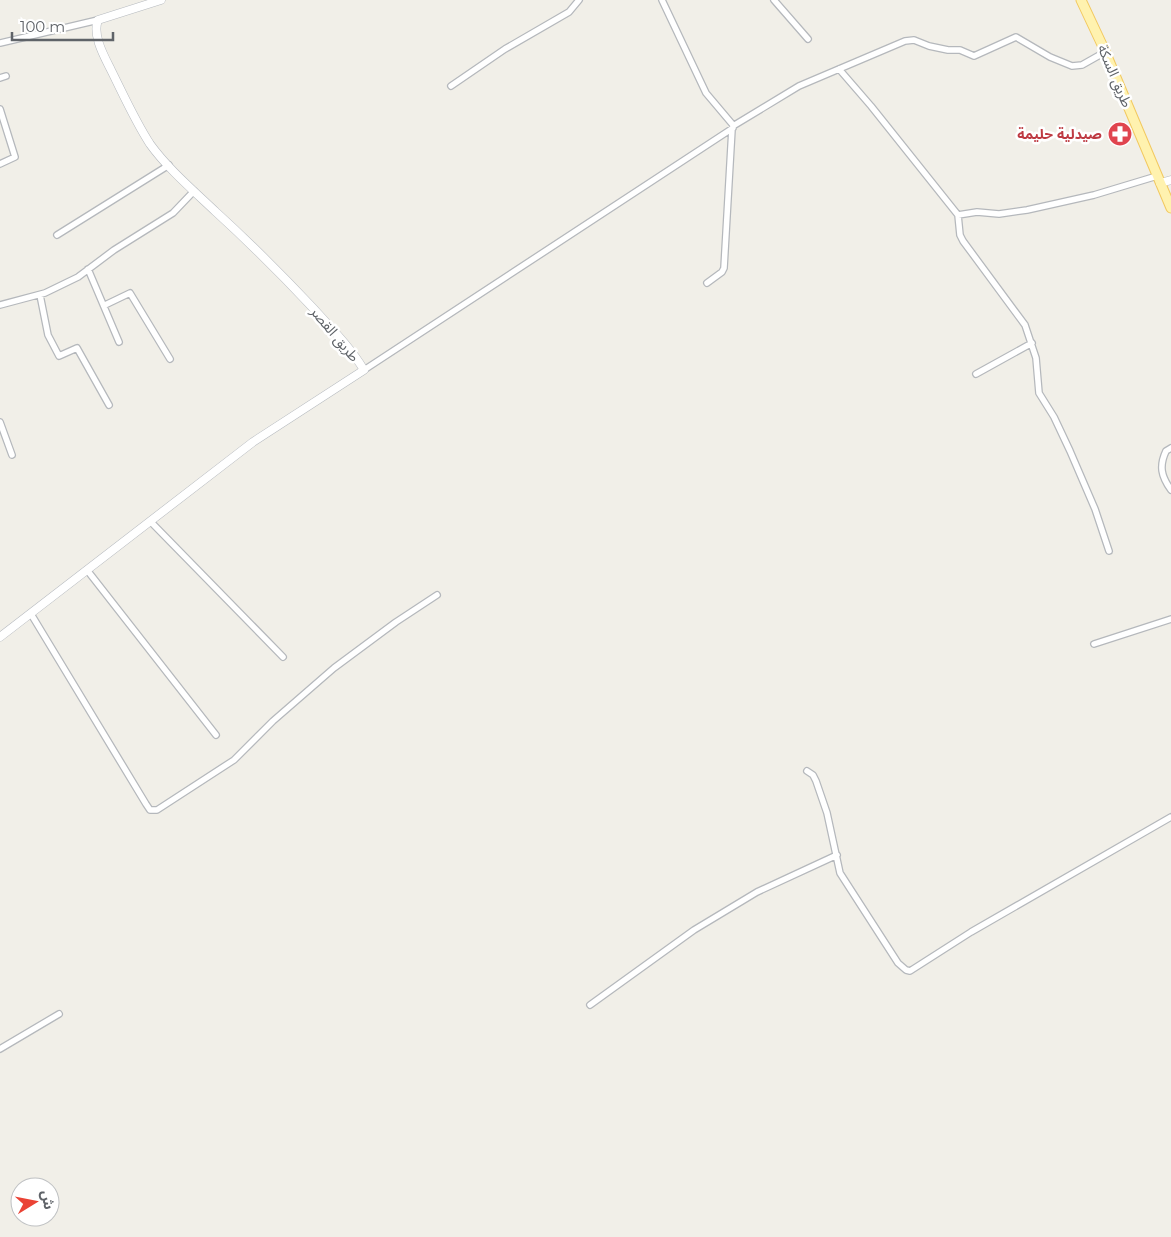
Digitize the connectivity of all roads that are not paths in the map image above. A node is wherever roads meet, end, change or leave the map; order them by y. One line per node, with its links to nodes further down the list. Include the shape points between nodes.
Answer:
1 (161, 0): 6 (street)
2 (579, 0): 11 (street, via 572,10)
3 (662, 0): 13 (street, via 706,93)
4 (774, 0): 7 (street)
5 (1081, 0): 9 (main road, طريق السكة)
6 (98, 20): 8 (street); 15 (street, طريق القصر, via 103,54 150,143)
7 (808, 39)
8 (0, 43)
9 (1106, 52): 10 (street, via 1082,65 1072,66 1016,37 974,56 909,39); 16 (main road, طريق السكة)
10 (840, 69): 13 (street, via 799,86); 20 (street)
11 (450, 86)
12 (0, 109): 14 (street, via 15,157)
13 (733, 128): 23 (street, via 724,268); 30 (street)
14 (0, 164)
15 (169, 165): 18 (street, طريق القصر); 21 (street)
16 (1159, 179): 17 (street); 19 (main road, طريق السكة); 20 (street, via 1027,210)
17 (1171, 180)
18 (194, 191): 22 (street, via 172,213); 30 (street, طريق القصر, via 276,268 338,335)
19 (1171, 208)
20 (958, 216): 28 (street, via 963,241 1020,317)
21 (57, 235)
22 (88, 269): 24 (street); 26 (street)
23 (707, 283)
24 (40, 295): 25 (street); 32 (street, via 48,335 59,356 77,348)
25 (0, 305)
26 (105, 305): 27 (street); 29 (street, via 130,293)
27 (120, 342)
28 (1032, 343): 31 (street); 38 (street, via 1039,392 1070,451)
29 (170, 359)
30 (364, 370): 37 (street, طريق القصر, via 252,442)
31 (976, 374)
32 (109, 405)
33 (0, 422): 35 (street)
34 (1171, 448): 36 (street, via 1166,451 1161,467)
35 (12, 455)
36 (1171, 490)
37 (150, 521): 39 (street, طريق القصر); 45 (street)
38 (1109, 551)
39 (87, 570): 41 (street, طريق القصر); 46 (street)
40 (437, 595): 41 (street, via 334,668 272,721 234,760 157,810 150,810 146,804)
41 (31, 614): 43 (street, طريق القصر)
42 (1171, 619): 44 (street)
43 (0, 637)
44 (1094, 644)
45 (283, 657)
46 (216, 735)
47 (807, 770): 49 (street, via 816,781)
48 (1171, 817): 49 (street, via 910,971 898,963 840,873)
49 (837, 855): 50 (street, via 757,892 694,930)
50 (590, 1005)
51 (59, 1014): 52 (street)
52 (0, 1049)

